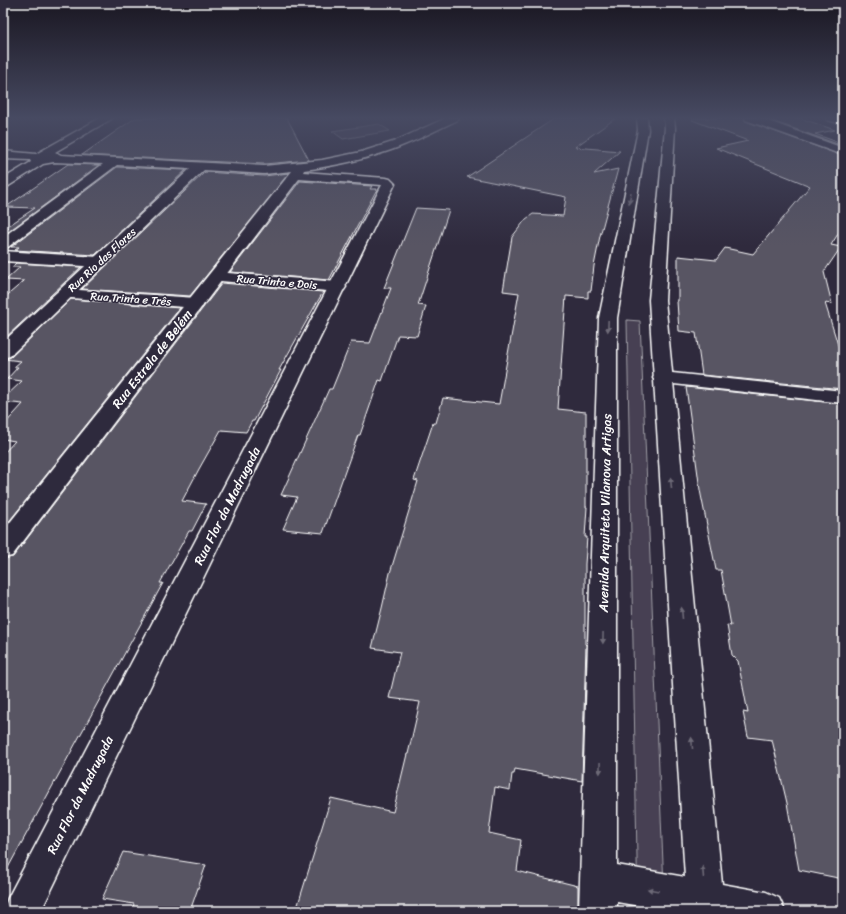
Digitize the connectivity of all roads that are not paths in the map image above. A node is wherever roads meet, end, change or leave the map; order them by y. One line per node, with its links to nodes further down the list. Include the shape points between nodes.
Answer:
1 (42, 161): 11 (street)
2 (91, 161): 7 (street)
3 (340, 161): 9 (street)
4 (354, 161): 10 (street)
5 (637, 161): 23 (street, Avenida Arquiteto Vilanova Artigas, one-way to 23, via 608,318)
6 (668, 161): 20 (street, via 657,300)
7 (114, 162): 8 (street); 12 (street)
8 (200, 167): 9 (street); 14 (street, Rua Rio das Flores)
9 (298, 171): 10 (street, Rua Flor da Madrugada); 15 (street, Rua Estrela de Belém)
10 (352, 178): 16 (street, Rua Flor da Madrugada, via 389,184)
11 (3, 184)
12 (3, 244)
13 (3, 256): 14 (street)
14 (99, 262): 17 (street, Rua Rio das Flores)
15 (216, 277): 16 (street, Rua Trinta e Dois); 18 (street, Rua Estrela de Belém)
16 (338, 287): 25 (street, Rua Flor da Madrugada)
17 (66, 294): 18 (street, Rua Trinta e Três); 19 (street, Rua Rio das Flores)
18 (196, 303): 22 (street, Rua Estrela de Belém)
19 (3, 352)
20 (663, 378): 21 (street); 24 (street, one-way to 20)
21 (843, 397)
22 (3, 549)
23 (598, 896): 24 (street, one-way to 23)
24 (705, 905): 26 (street)
25 (21, 911)
26 (766, 911)

